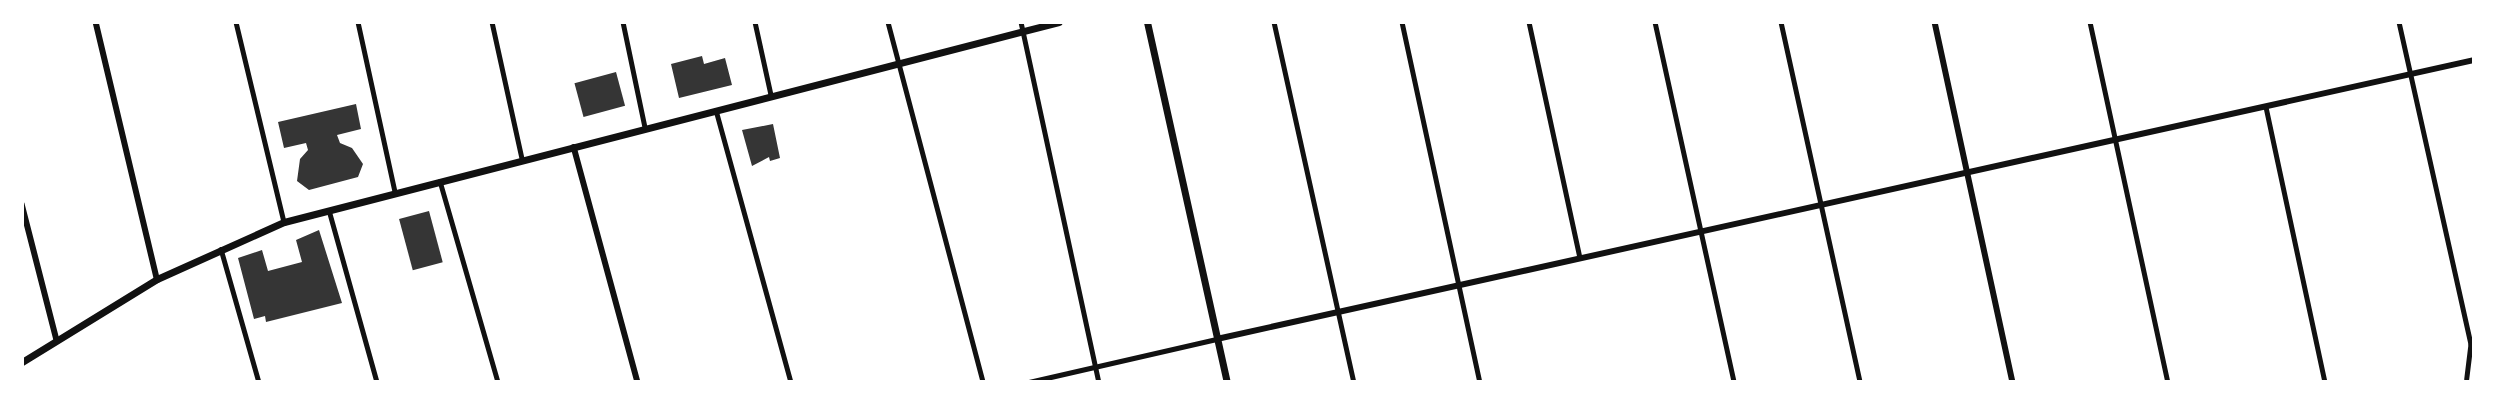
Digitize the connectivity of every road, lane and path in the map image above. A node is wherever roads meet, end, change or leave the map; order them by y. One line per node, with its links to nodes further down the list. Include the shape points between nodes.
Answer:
1 (96, 22): 40 (street)
2 (236, 22): 36 (street)
3 (358, 22): 32 (street)
4 (492, 22): 29 (street)
5 (623, 22): 26 (street)
6 (755, 22): 23 (street)
7 (888, 22): 21 (street)
8 (1021, 22): 19 (street)
9 (1059, 22): 19 (main road)
10 (1147, 22): 43 (main road)
11 (1274, 22): 42 (street)
12 (1402, 22): 41 (street)
13 (1530, 22): 39 (street)
14 (1655, 22): 37 (street)
15 (1781, 22): 34 (street)
16 (1935, 22): 30 (street)
17 (2090, 22): 27 (street)
18 (2400, 22): 22 (street)
19 (1023, 32): 21 (main road); 46 (street)
20 (2474, 60): 22 (street)
21 (897, 64): 23 (main road); 53 (street)
22 (2411, 74): 24 (street); 47 (street, via 2470,344)
23 (771, 95): 25 (main road)
24 (2266, 107): 27 (street); 63 (street)
25 (716, 110): 26 (main road); 52 (street)
26 (645, 127): 28 (main road)
27 (2114, 139): 30 (street); 62 (street)
28 (574, 147): 29 (main road); 51 (street)
29 (522, 158): 31 (main road)
30 (1968, 173): 34 (street); 61 (street)
31 (440, 180): 32 (main road); 50 (street)
32 (395, 191): 35 (main road)
33 (22, 204): 44 (street)
34 (1820, 205): 37 (street); 60 (street)
35 (329, 209): 36 (main road); 49 (street)
36 (284, 222): 38 (main road)
37 (1700, 231): 39 (street); 59 (street)
38 (220, 248): 40 (main road); 48 (street)
39 (1580, 257): 41 (street)
40 (157, 279): 44 (main road)
41 (1459, 286): 42 (street); 58 (street)
42 (1338, 312): 43 (street); 57 (street)
43 (1217, 339): 46 (street); 56 (main road)
44 (57, 340): 45 (main road)
45 (22, 362)
46 (1096, 367): 54 (street); 55 (street)
47 (2468, 379)
48 (259, 382)
49 (377, 382)
50 (498, 382)
51 (638, 382)
52 (790, 382)
53 (983, 382)
54 (1029, 382)
55 (1099, 382)
56 (1227, 382)
57 (1354, 382)
58 (1480, 382)
59 (1734, 382)
60 (1860, 382)
61 (2014, 382)
62 (2168, 382)
63 (2325, 382)

